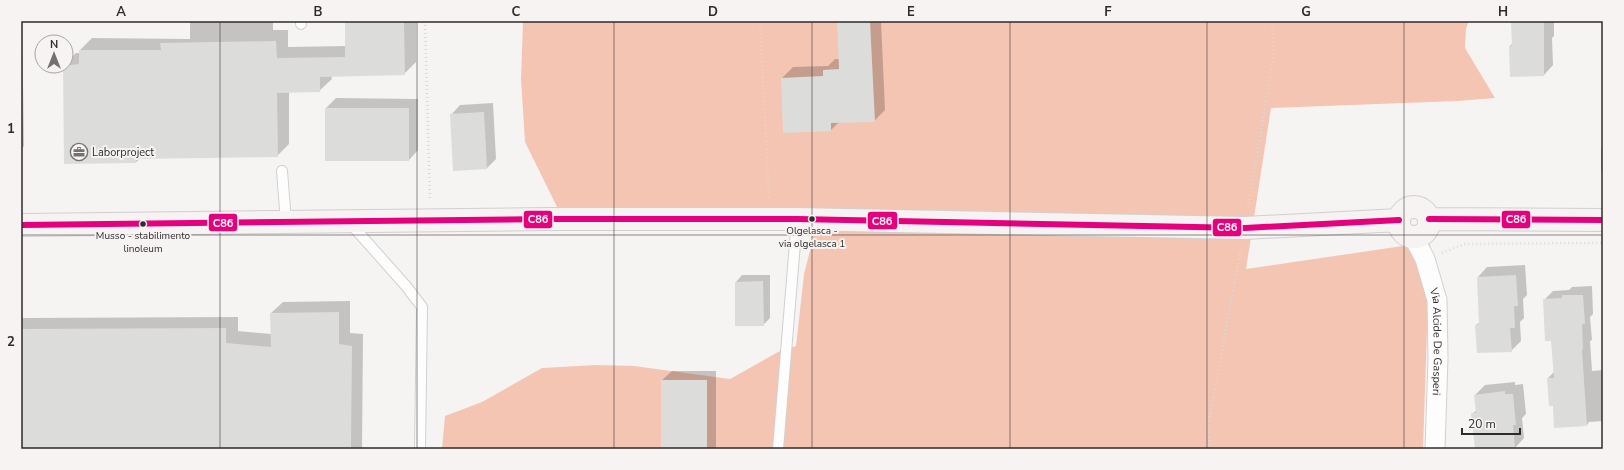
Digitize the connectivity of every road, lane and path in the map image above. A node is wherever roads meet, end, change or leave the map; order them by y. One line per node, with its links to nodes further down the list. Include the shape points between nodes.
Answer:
1 (426, 21): 8 (path)
2 (760, 21): 5 (path)
3 (1272, 21): 14 (path, via 1274,52)
4 (282, 171): 12 (lane)
5 (770, 219): 6 (street); 8 (street)
6 (797, 219): 14 (street); 19 (lane)
7 (1429, 219): 9 (street, via 1425,212 1416,207 1406,209); 10 (street); 15 (street, via 1429,227 1424,234)
8 (431, 220): 11 (street)
9 (1399, 220): 14 (street); 15 (street, via 1404,234)
10 (1603, 220)
11 (348, 221): 12 (street); 18 (lane, via 422,307)
12 (286, 222): 13 (street)
13 (21, 225)
14 (1245, 228): 20 (path, via 1208,426)
15 (1414, 238): 17 (street, Via Alcide De Gasperi)
16 (1603, 244): 17 (path, via 1465,244)
17 (1425, 259): 21 (street, Via Alcide De Gasperi, via 1437,300)
18 (420, 449)
19 (778, 449)
20 (1210, 449)
21 (1435, 449)

